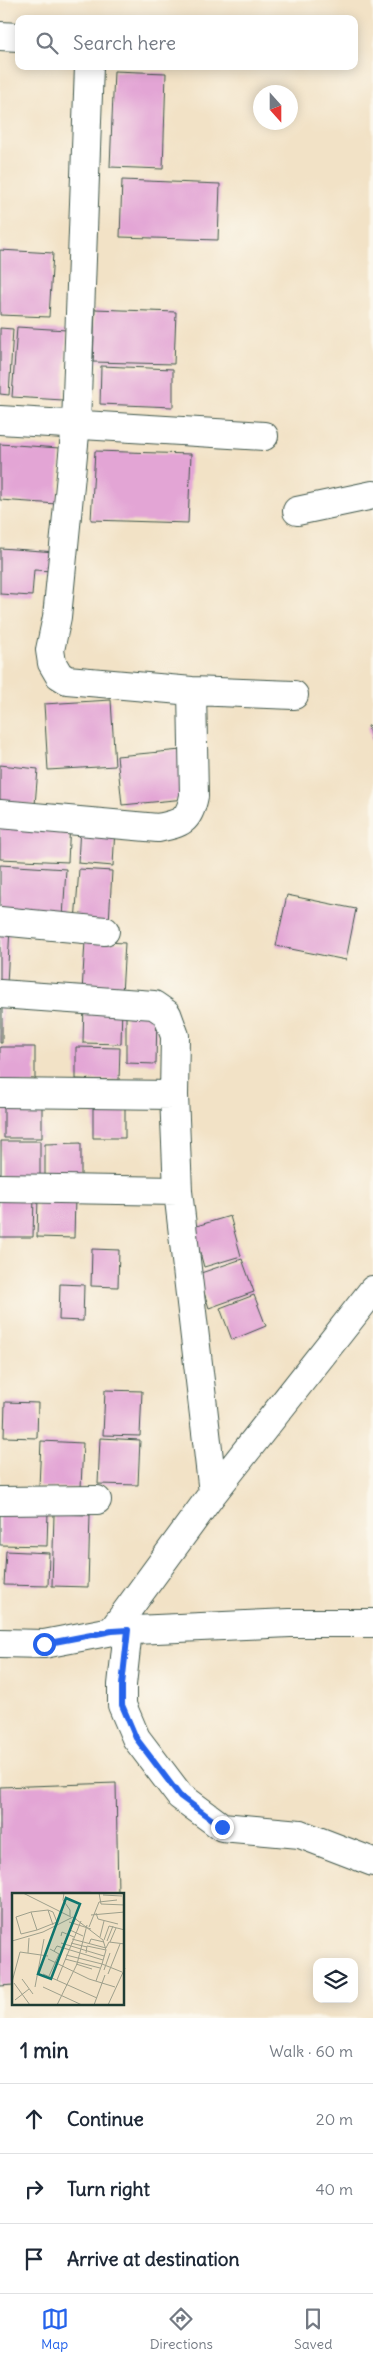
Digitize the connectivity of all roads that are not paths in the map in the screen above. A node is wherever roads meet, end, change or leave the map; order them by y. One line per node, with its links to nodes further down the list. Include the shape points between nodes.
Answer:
1 (0, 36): 2 (street)
2 (15, 37)
3 (89, 70): 5 (street)
4 (0, 420): 5 (street)
5 (76, 424): 6 (street); 9 (street, via 57,617 50,650 52,663 58,675 67,680)
6 (264, 436)
7 (373, 495): 8 (street)
8 (297, 511)
9 (192, 691): 10 (street); 11 (street, via 194,796 191,812 176,824 158,828)
10 (294, 695)
11 (0, 814)
12 (0, 921): 13 (street)
13 (106, 931)
14 (0, 994): 16 (street, via 154,1005 167,1014 176,1036)
15 (0, 1092): 16 (street)
16 (174, 1095): 18 (street)
17 (0, 1188): 18 (street)
18 (178, 1191): 20 (street)
19 (373, 1290): 20 (street)
20 (213, 1493): 24 (street)
21 (97, 1500): 22 (street)
22 (0, 1501)
23 (373, 1623): 24 (street)
24 (120, 1630): 25 (street, via 44,1644); 26 (street, via 122,1705 136,1738 180,1796 222,1827 300,1834)
25 (0, 1643)
26 (373, 1862)

